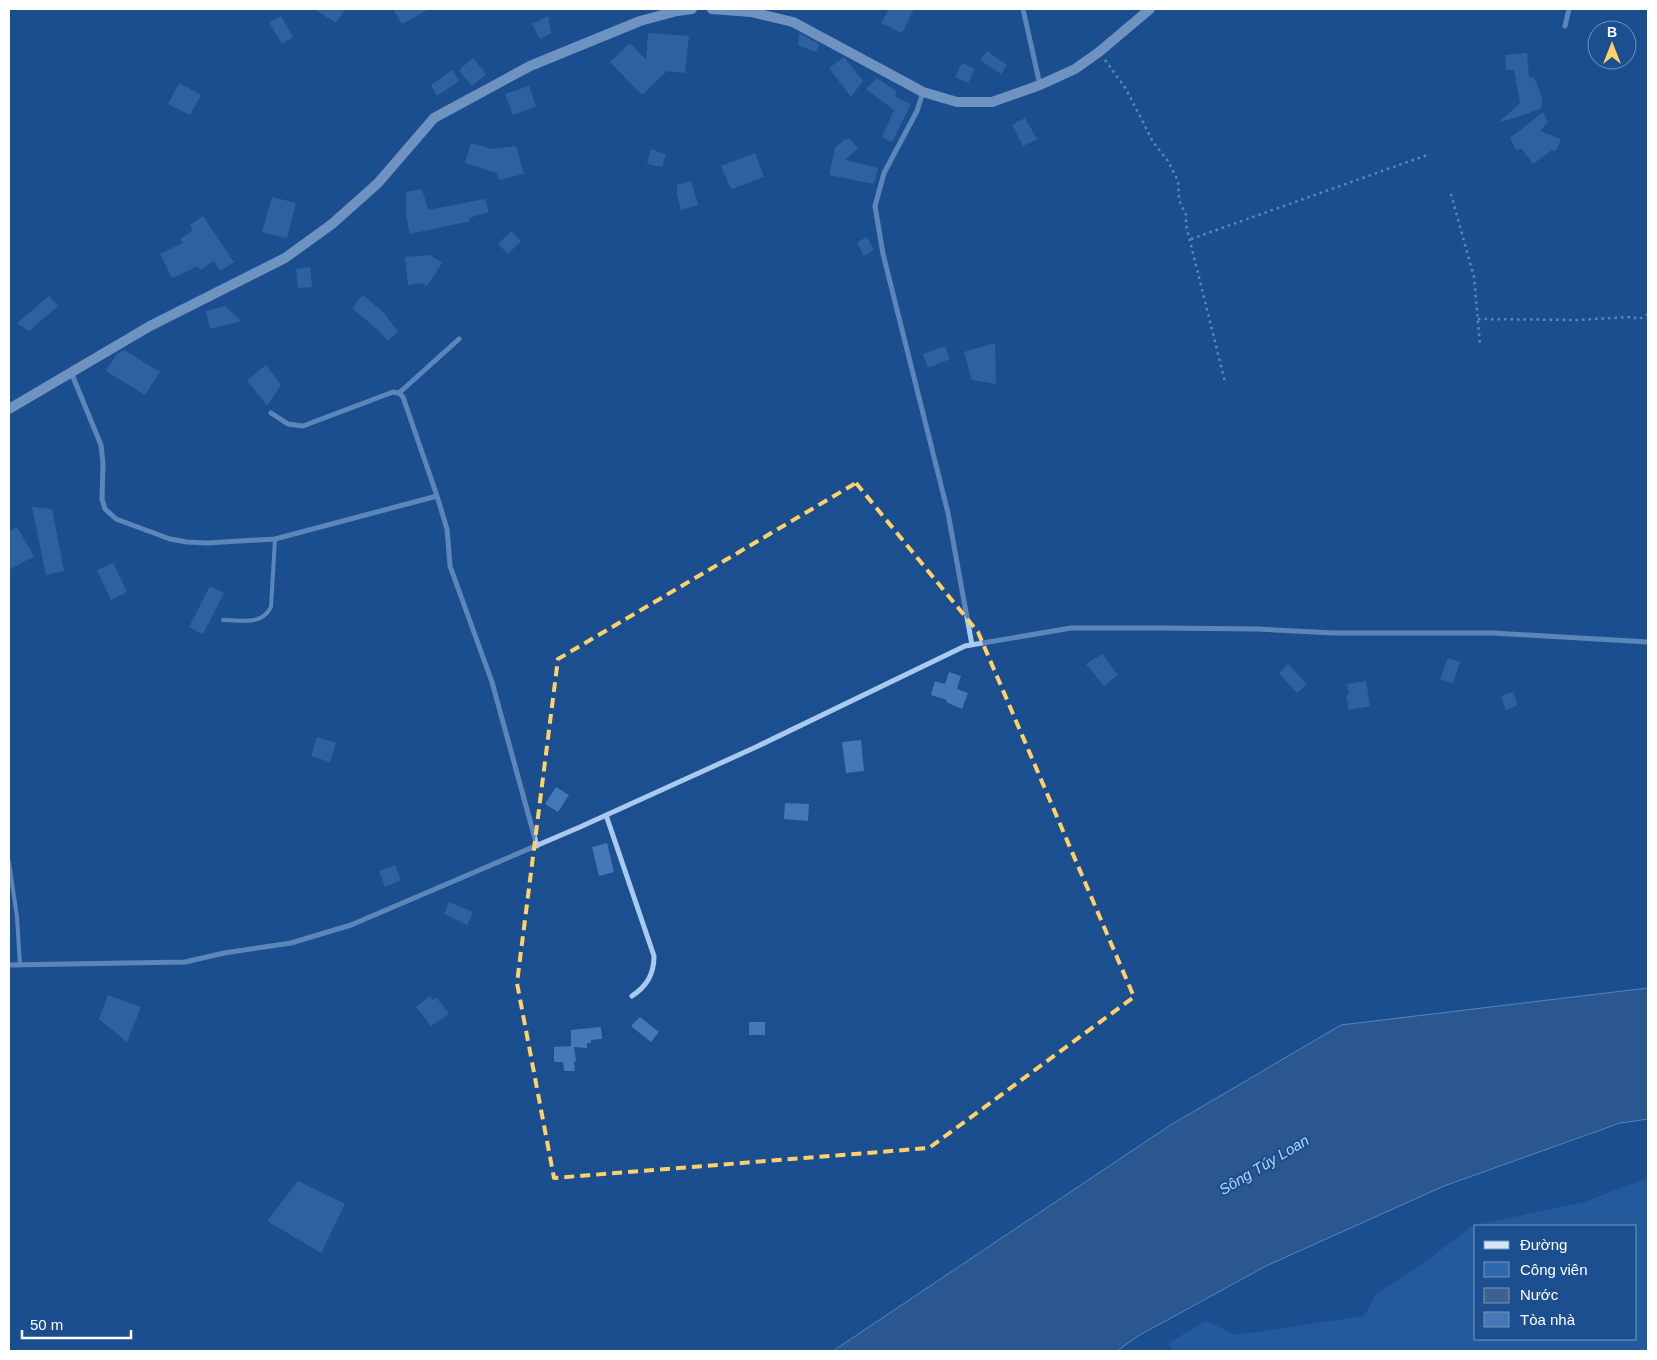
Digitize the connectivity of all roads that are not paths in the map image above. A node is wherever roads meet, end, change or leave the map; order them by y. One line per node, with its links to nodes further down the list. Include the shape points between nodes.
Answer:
1 (692, 9): 10 (street, via 640,21 530,66 434,118 378,183 332,224 285,258 150,326)
2 (712, 9): 8 (street, via 751,12 793,22)
3 (1022, 9): 7 (street)
4 (1150, 9): 7 (street, via 1075,69)
5 (1569, 9): 6 (street)
6 (1565, 26)
7 (1040, 85): 8 (street, via 992,102 958,102)
8 (923, 92): 18 (street, via 917,111 884,173 875,206 948,513)
9 (459, 339): 11 (street)
10 (71, 372): 12 (street); 15 (street, via 101,445 102,499 111,516 170,539 187,542)
11 (399, 393): 13 (street, via 393,392 303,426 288,424); 14 (street)
12 (9, 409)
13 (271, 413)
14 (437, 496): 15 (street); 20 (street, via 447,529 450,566 492,682)
15 (275, 538): 16 (lane, via 268,614 252,621)
16 (223, 620)
17 (1648, 642): 18 (street, via 1493,633 1072,628)
18 (972, 644): 19 (street)
19 (606, 816): 20 (street); 24 (street, via 654,956 651,975 641,990)
20 (537, 846): 23 (street, via 351,925 291,943 185,962)
21 (9, 862): 23 (lane)
22 (9, 965): 23 (street)
23 (20, 965)
24 (632, 996)

